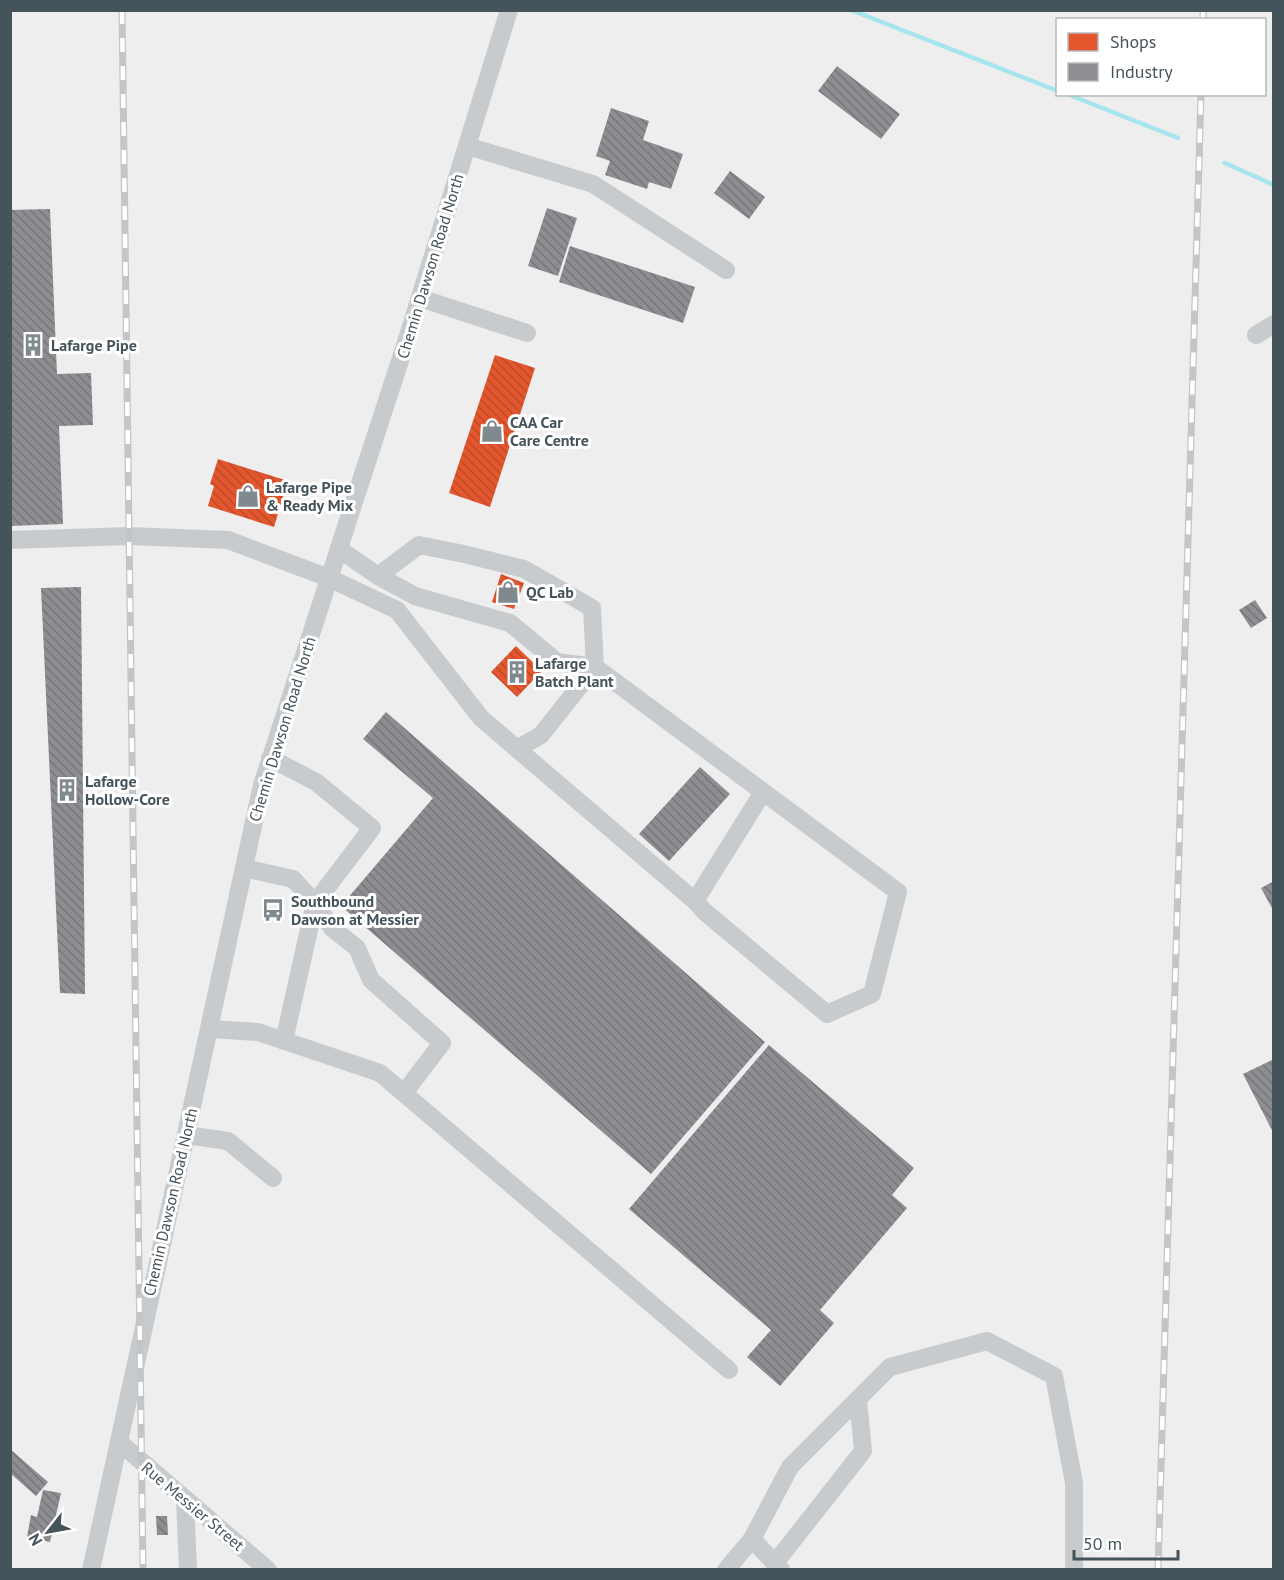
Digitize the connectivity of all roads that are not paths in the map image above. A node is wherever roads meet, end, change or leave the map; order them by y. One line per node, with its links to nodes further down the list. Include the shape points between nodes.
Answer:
1 (503, 13): 2 (street, Chemin Dawson Road North)
2 (467, 146): 3 (street, via 592,184); 4 (street, Chemin Dawson Road North)
3 (726, 270)
4 (420, 298): 6 (street); 9 (street, Chemin Dawson Road North)
5 (1274, 324): 7 (street)
6 (527, 333)
7 (1256, 334)
8 (10, 540): 11 (street, via 129,536 228,540)
9 (339, 549): 10 (street); 11 (street, Chemin Dawson Road North)
10 (378, 576): 12 (street, via 415,596 510,623 557,662); 12 (street, via 419,545 524,569 592,608)
11 (328, 578): 13 (street, via 397,610 481,718); 14 (street, Chemin Dawson Road North)
12 (595, 668): 13 (street, via 541,735); 15 (street)
13 (517, 749): 17 (street)
14 (270, 758): 16 (street, Chemin Dawson Road North); 18 (street, via 316,782 372,828)
15 (763, 792): 17 (street); 17 (street, via 898,892 872,994 827,1014)
16 (244, 868): 18 (street, via 292,879); 19 (street, Chemin Dawson Road North)
17 (695, 901)
18 (315, 903): 20 (street); 21 (street, via 332,927 357,948 371,980 442,1043)
19 (210, 1029): 20 (street, via 258,1032); 22 (street, Chemin Dawson Road North)
20 (284, 1041): 21 (street, via 380,1073)
21 (404, 1093): 24 (street)
22 (186, 1135): 23 (street, via 228,1141); 26 (street, Chemin Dawson Road North)
23 (273, 1178)
24 (729, 1370)
25 (858, 1399): 28 (street, via 790,1467); 30 (street, via 863,1451); 35 (street, via 890,1367 987,1341 1054,1376 1074,1483)
26 (119, 1442): 27 (street, Rue Messier Street); 31 (street, Chemin Dawson Road North)
27 (185, 1499): 29 (street, Rue Messier Street); 32 (street)
28 (752, 1539): 30 (street); 34 (street)
29 (246, 1562): 33 (street, Rue Messier Street)
30 (778, 1566)
31 (90, 1569)
32 (188, 1569)
33 (268, 1569)
34 (726, 1569)
35 (1074, 1569)

